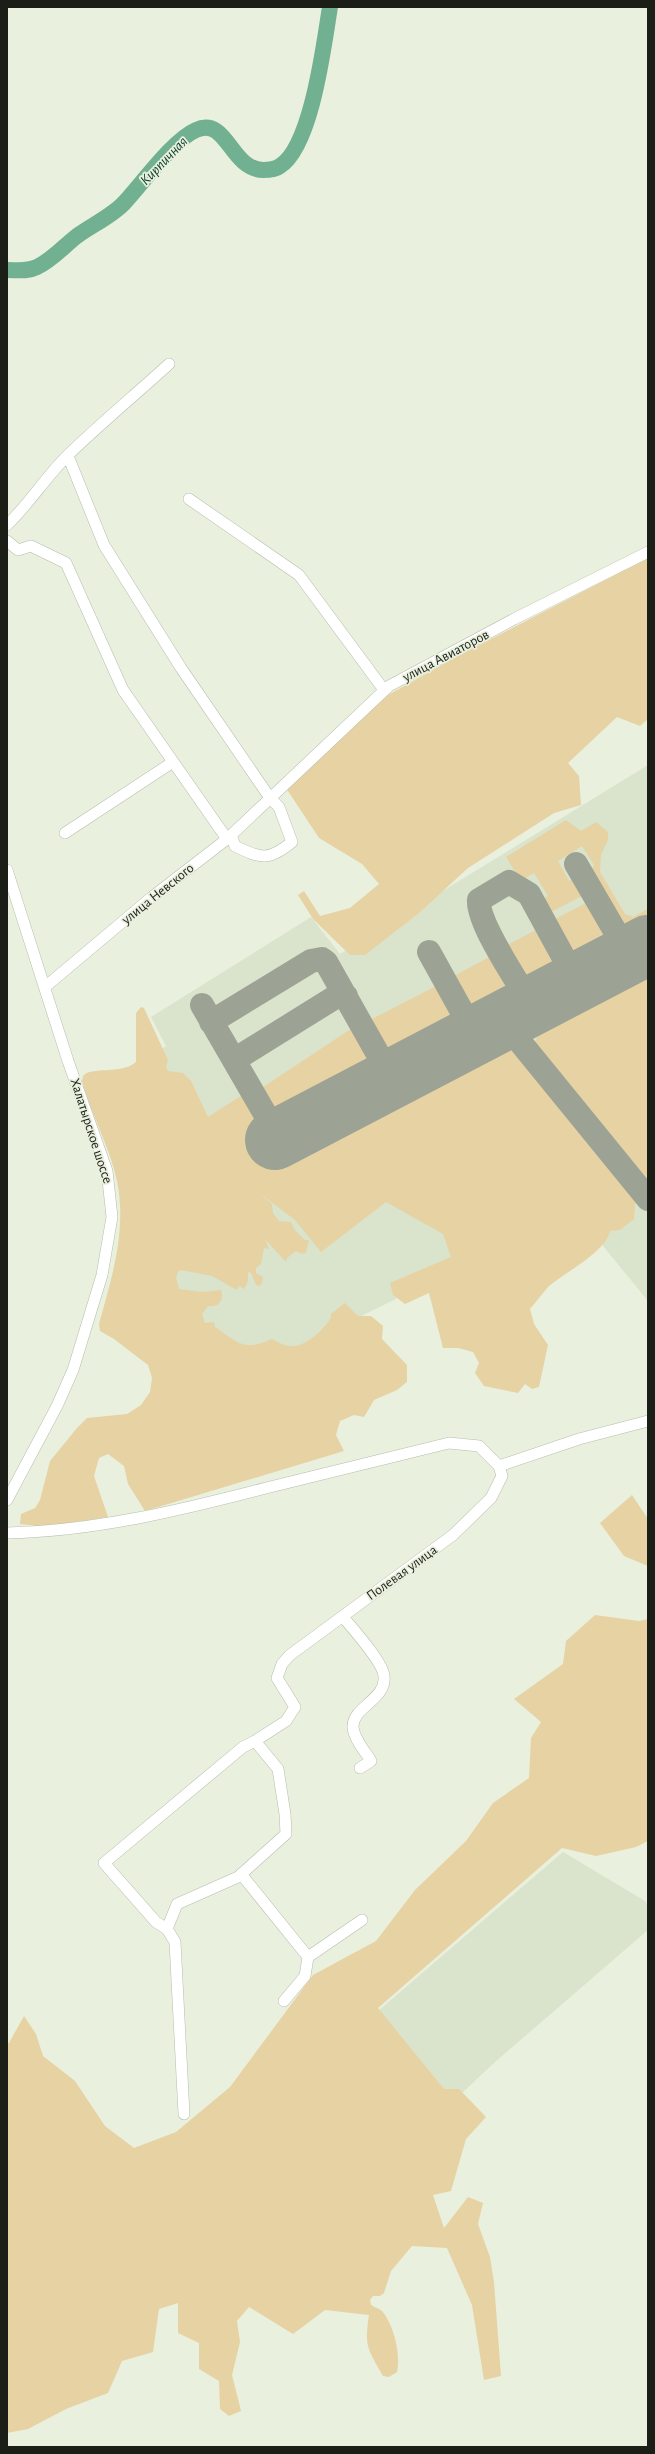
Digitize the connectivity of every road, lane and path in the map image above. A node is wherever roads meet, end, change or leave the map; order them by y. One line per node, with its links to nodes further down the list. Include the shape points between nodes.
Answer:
1 (169, 364): 2 (street)
2 (68, 456): 4 (street); 9 (street, via 104,545 181,668)
3 (189, 499): 7 (street, via 299,574)
4 (7, 525)
5 (7, 541): 8 (street, via 18,550 31,546 66,563 123,690)
6 (648, 552): 7 (street, улица Авиаторов, via 514,619)
7 (384, 690): 9 (street, улица Авиаторов)
8 (173, 762): 10 (street); 11 (street)
9 (270, 798): 11 (street, улица Невского); 11 (street, via 279,807 292,842 278,854 258,857 235,846)
10 (65, 833)
11 (229, 837): 13 (street, улица Невского, via 152,897)
12 (7, 870): 13 (street, Халатырское шоссе)
13 (45, 987): 16 (street, Халатырское шоссе, via 107,1171 111,1195 111,1233 93,1306 68,1382)
14 (648, 1421): 15 (street, via 580,1439)
15 (499, 1466): 17 (street, via 479,1446 449,1443 161,1514 98,1526 36,1533); 18 (street, Полевая улица, via 502,1476 491,1498 453,1535)
16 (7, 1500)
17 (7, 1533)
18 (343, 1617): 19 (street, Полевая улица, via 290,1655 282,1664 277,1678 295,1707 286,1721); 20 (street, via 373,1655 384,1675 384,1684 378,1696 358,1714 353,1725 354,1734 371,1761)
19 (255, 1740): 21 (street, via 278,1769 286,1814 286,1834); 23 (street, via 243,1747 104,1863 156,1922)
20 (360, 1768)
21 (241, 1874): 23 (street, via 177,1904); 24 (street)
22 (362, 1920): 24 (street)
23 (167, 1929): 26 (street, via 175,1942)
24 (308, 1957): 25 (street, via 305,1976)
25 (284, 2002)
26 (184, 2114)

